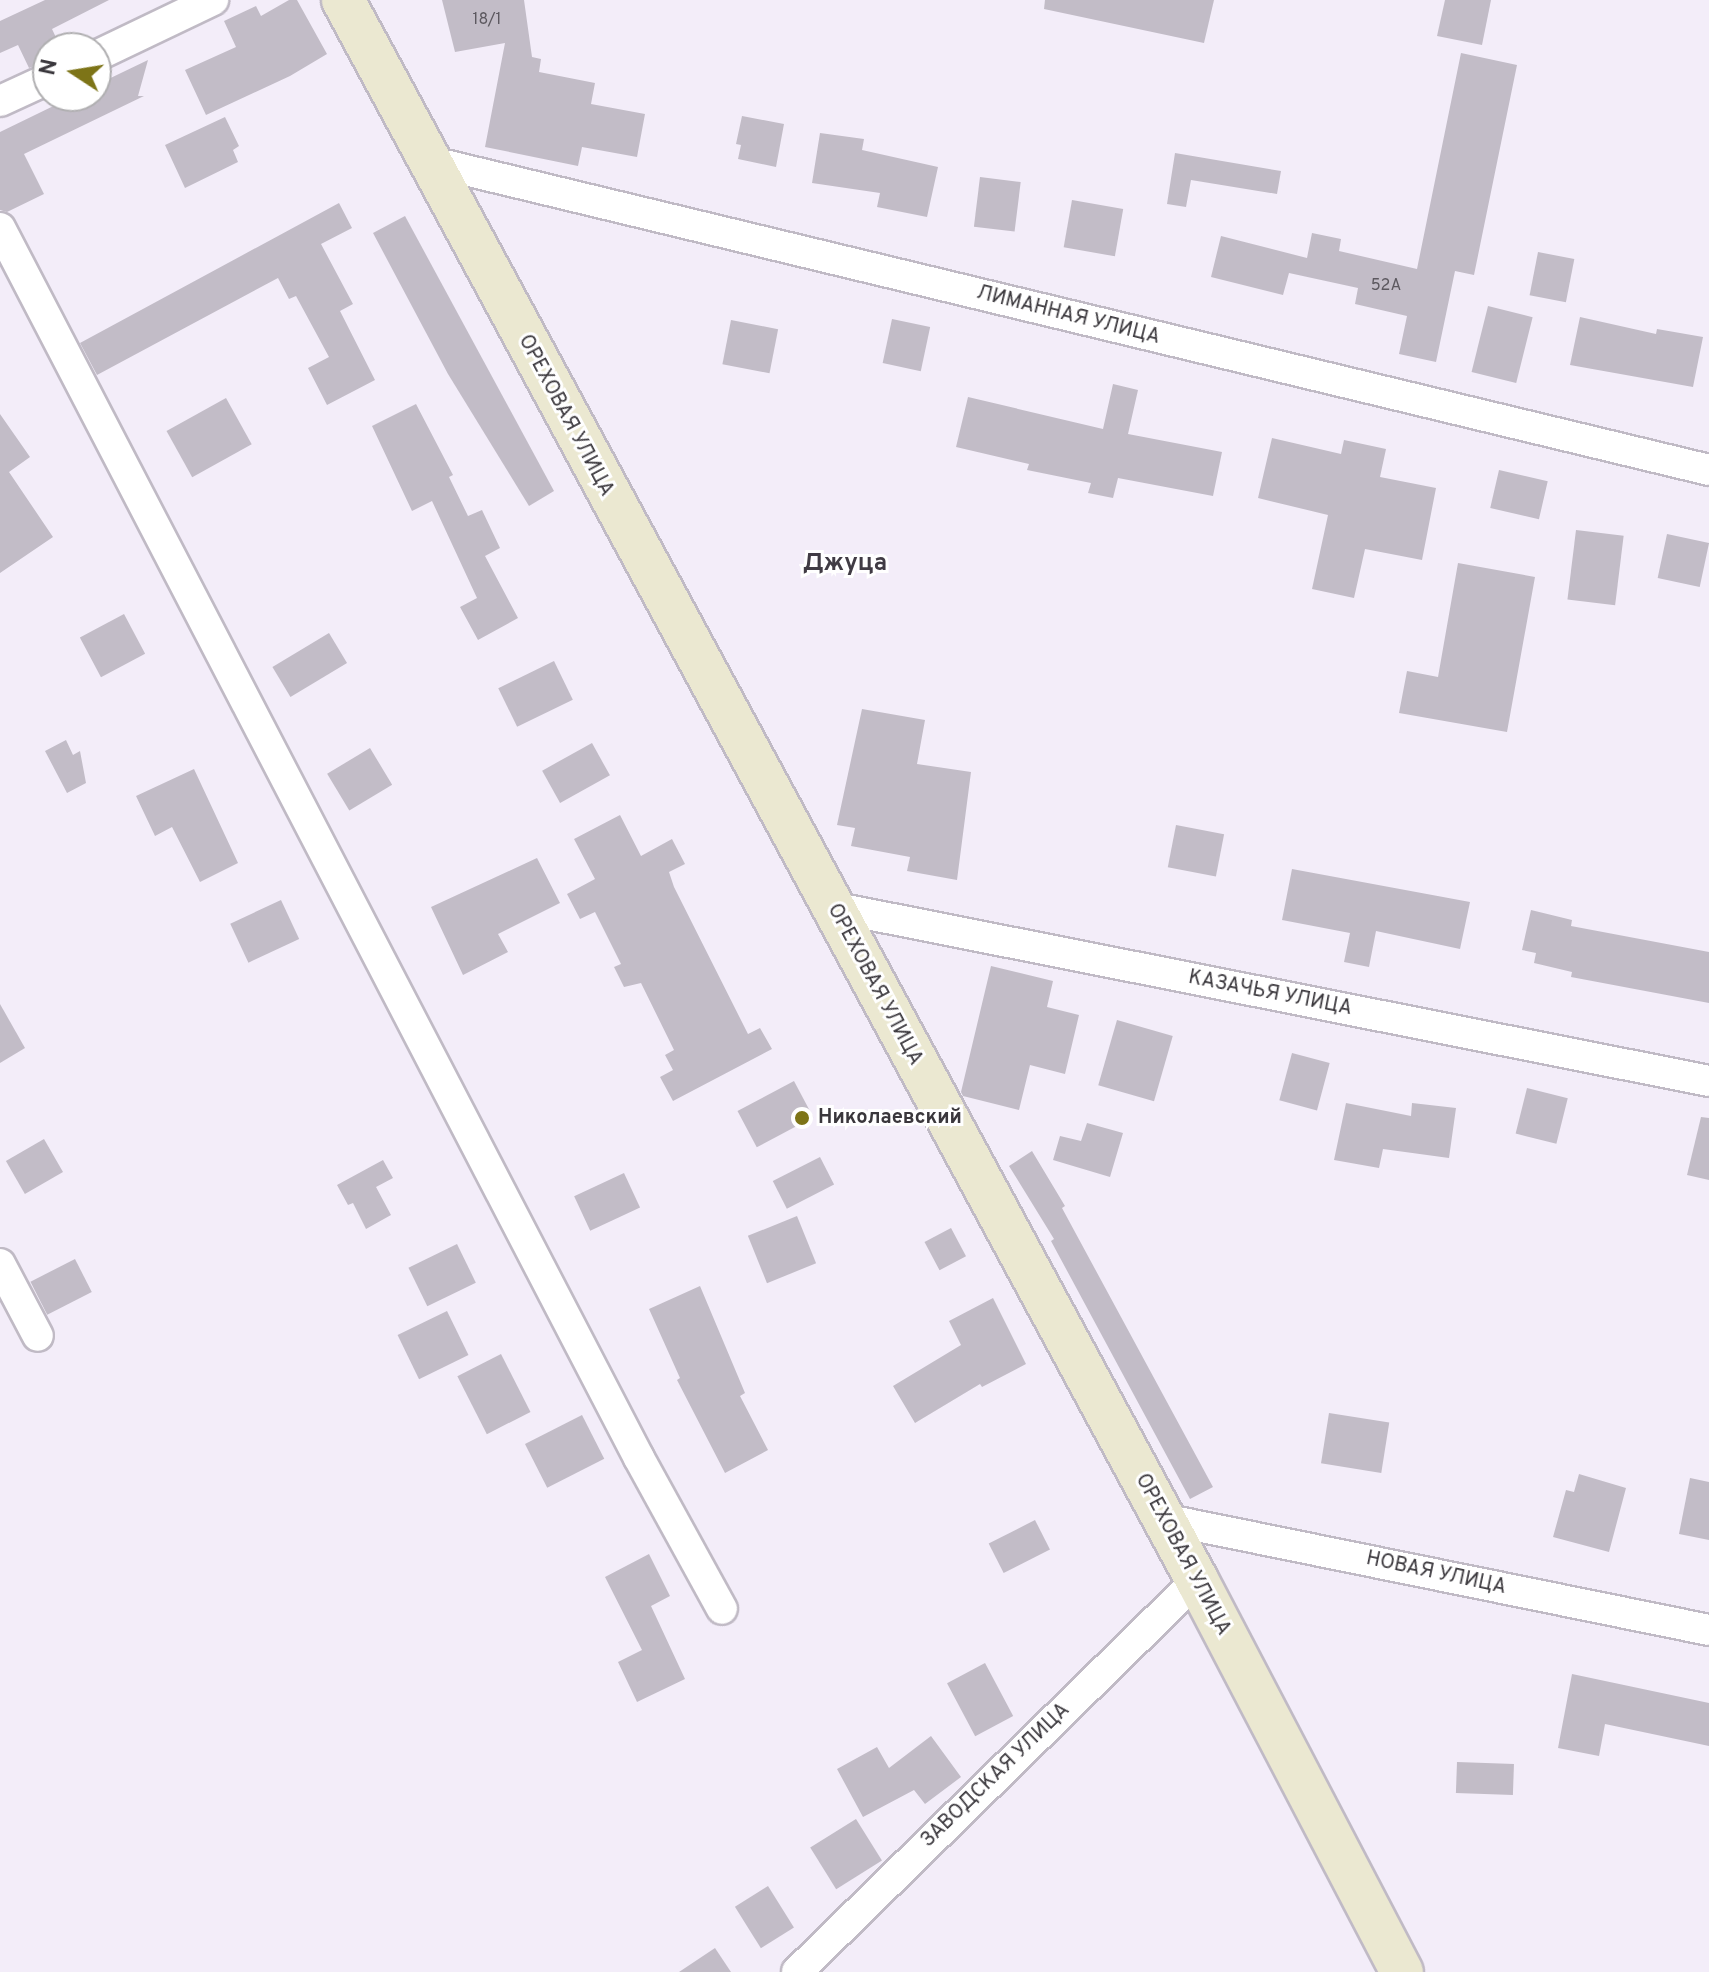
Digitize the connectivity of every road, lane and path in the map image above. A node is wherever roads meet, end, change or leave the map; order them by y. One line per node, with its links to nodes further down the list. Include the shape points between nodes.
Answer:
1 (213, 0): 3 (street)
2 (343, 0): 6 (main road, ОРЕХОВАЯ УЛИЦА)
3 (112, 48)
4 (32, 86): 5 (street)
5 (0, 101)
6 (428, 161): 8 (street, ЛИМАННАЯ УЛИЦА); 9 (main road, ОРЕХОВАЯ УЛИЦА)
7 (0, 228): 15 (street)
8 (1709, 470)
9 (832, 907): 10 (street, КАЗАЧЬЯ УЛИЦА); 13 (main road, ОРЕХОВАЯ УЛИЦА)
10 (1709, 1081)
11 (0, 1264): 12 (street)
12 (38, 1336)
13 (1163, 1519): 14 (main road, ОРЕХОВАЯ УЛИЦА); 16 (street, НОВАЯ УЛИЦА)
14 (1197, 1580): 17 (street, ЗАВОДСКАЯ УЛИЦА); 18 (main road, ОРЕХОВАЯ УЛИЦА)
15 (722, 1609)
16 (1709, 1630)
17 (797, 1972)
18 (1402, 1972)

